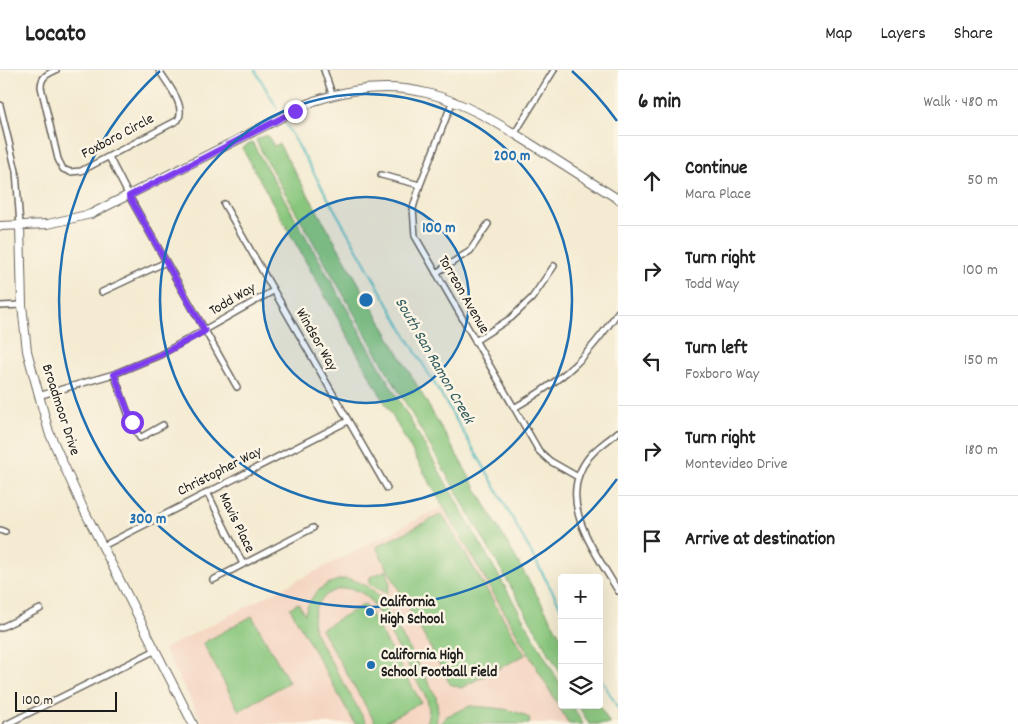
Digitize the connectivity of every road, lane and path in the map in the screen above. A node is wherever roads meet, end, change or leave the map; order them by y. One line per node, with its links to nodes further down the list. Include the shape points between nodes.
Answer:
1 (56, 70): 10 (street, Foxboro Circle, via 46,75 41,87 63,169 81,171)
2 (159, 70): 10 (street, Foxboro Circle, via 180,108 180,118)
3 (324, 70): 5 (street)
4 (554, 70): 9 (street)
5 (332, 94): 6 (street, via 384,87 417,90); 13 (street)
6 (453, 100): 9 (street); 12 (street, Torreon Avenue)
7 (0, 105): 8 (street, Broadmoor Drive)
8 (3, 122): 17 (street, Broadmoor Drive, via 16,171)
9 (515, 133): 14 (street)
10 (110, 156): 13 (street)
11 (381, 175): 12 (street)
12 (420, 185): 21 (street, Torreon Avenue, via 413,208 415,236)
13 (129, 196): 17 (street, via 71,220); 19 (street)
14 (618, 199)
15 (224, 204): 22 (street, Windsor Way)
16 (488, 224): 21 (street, via 470,251)
17 (20, 225): 18 (street); 24 (street, Broadmoor Drive)
18 (0, 226)
19 (166, 262): 23 (street); 27 (street)
20 (554, 266): 28 (street, via 532,298 512,318)
21 (436, 273): 28 (street, Torreon Avenue)
22 (273, 291): 27 (street, Todd Way); 33 (street, Windsor Way)
23 (102, 292)
24 (22, 305): 25 (street); 31 (street, Broadmoor Drive, via 27,351)
25 (0, 306)
26 (618, 312): 32 (street, via 574,367 550,387)
27 (205, 331): 29 (street, Todd Way); 30 (street)
28 (475, 341): 32 (street, Torreon Avenue)
29 (114, 374): 31 (street, Todd Way); 34 (street, via 140,438)
30 (238, 387)
31 (38, 396): 40 (street, Broadmoor Drive, via 62,464)
32 (514, 408): 36 (street, Torreon Avenue, via 538,451)
33 (348, 421): 37 (street, Windsor Way); 38 (street, Christopher Way)
34 (163, 425)
35 (618, 432): 36 (street, via 589,457)
36 (578, 477): 43 (street, via 574,494 582,527)
37 (386, 488)
38 (207, 492): 40 (street, Christopher Way); 41 (street, Mavis Place)
39 (313, 528): 41 (street, Mavis Place)
40 (103, 546): 46 (street, Broadmoor Drive)
41 (243, 564): 42 (street, Mavis Place)
42 (213, 580)
43 (618, 591)
44 (40, 609): 45 (street)
45 (0, 628)
46 (156, 650): 47 (street); 48 (street, Broadmoor Drive)
47 (7, 724)
48 (192, 724)

